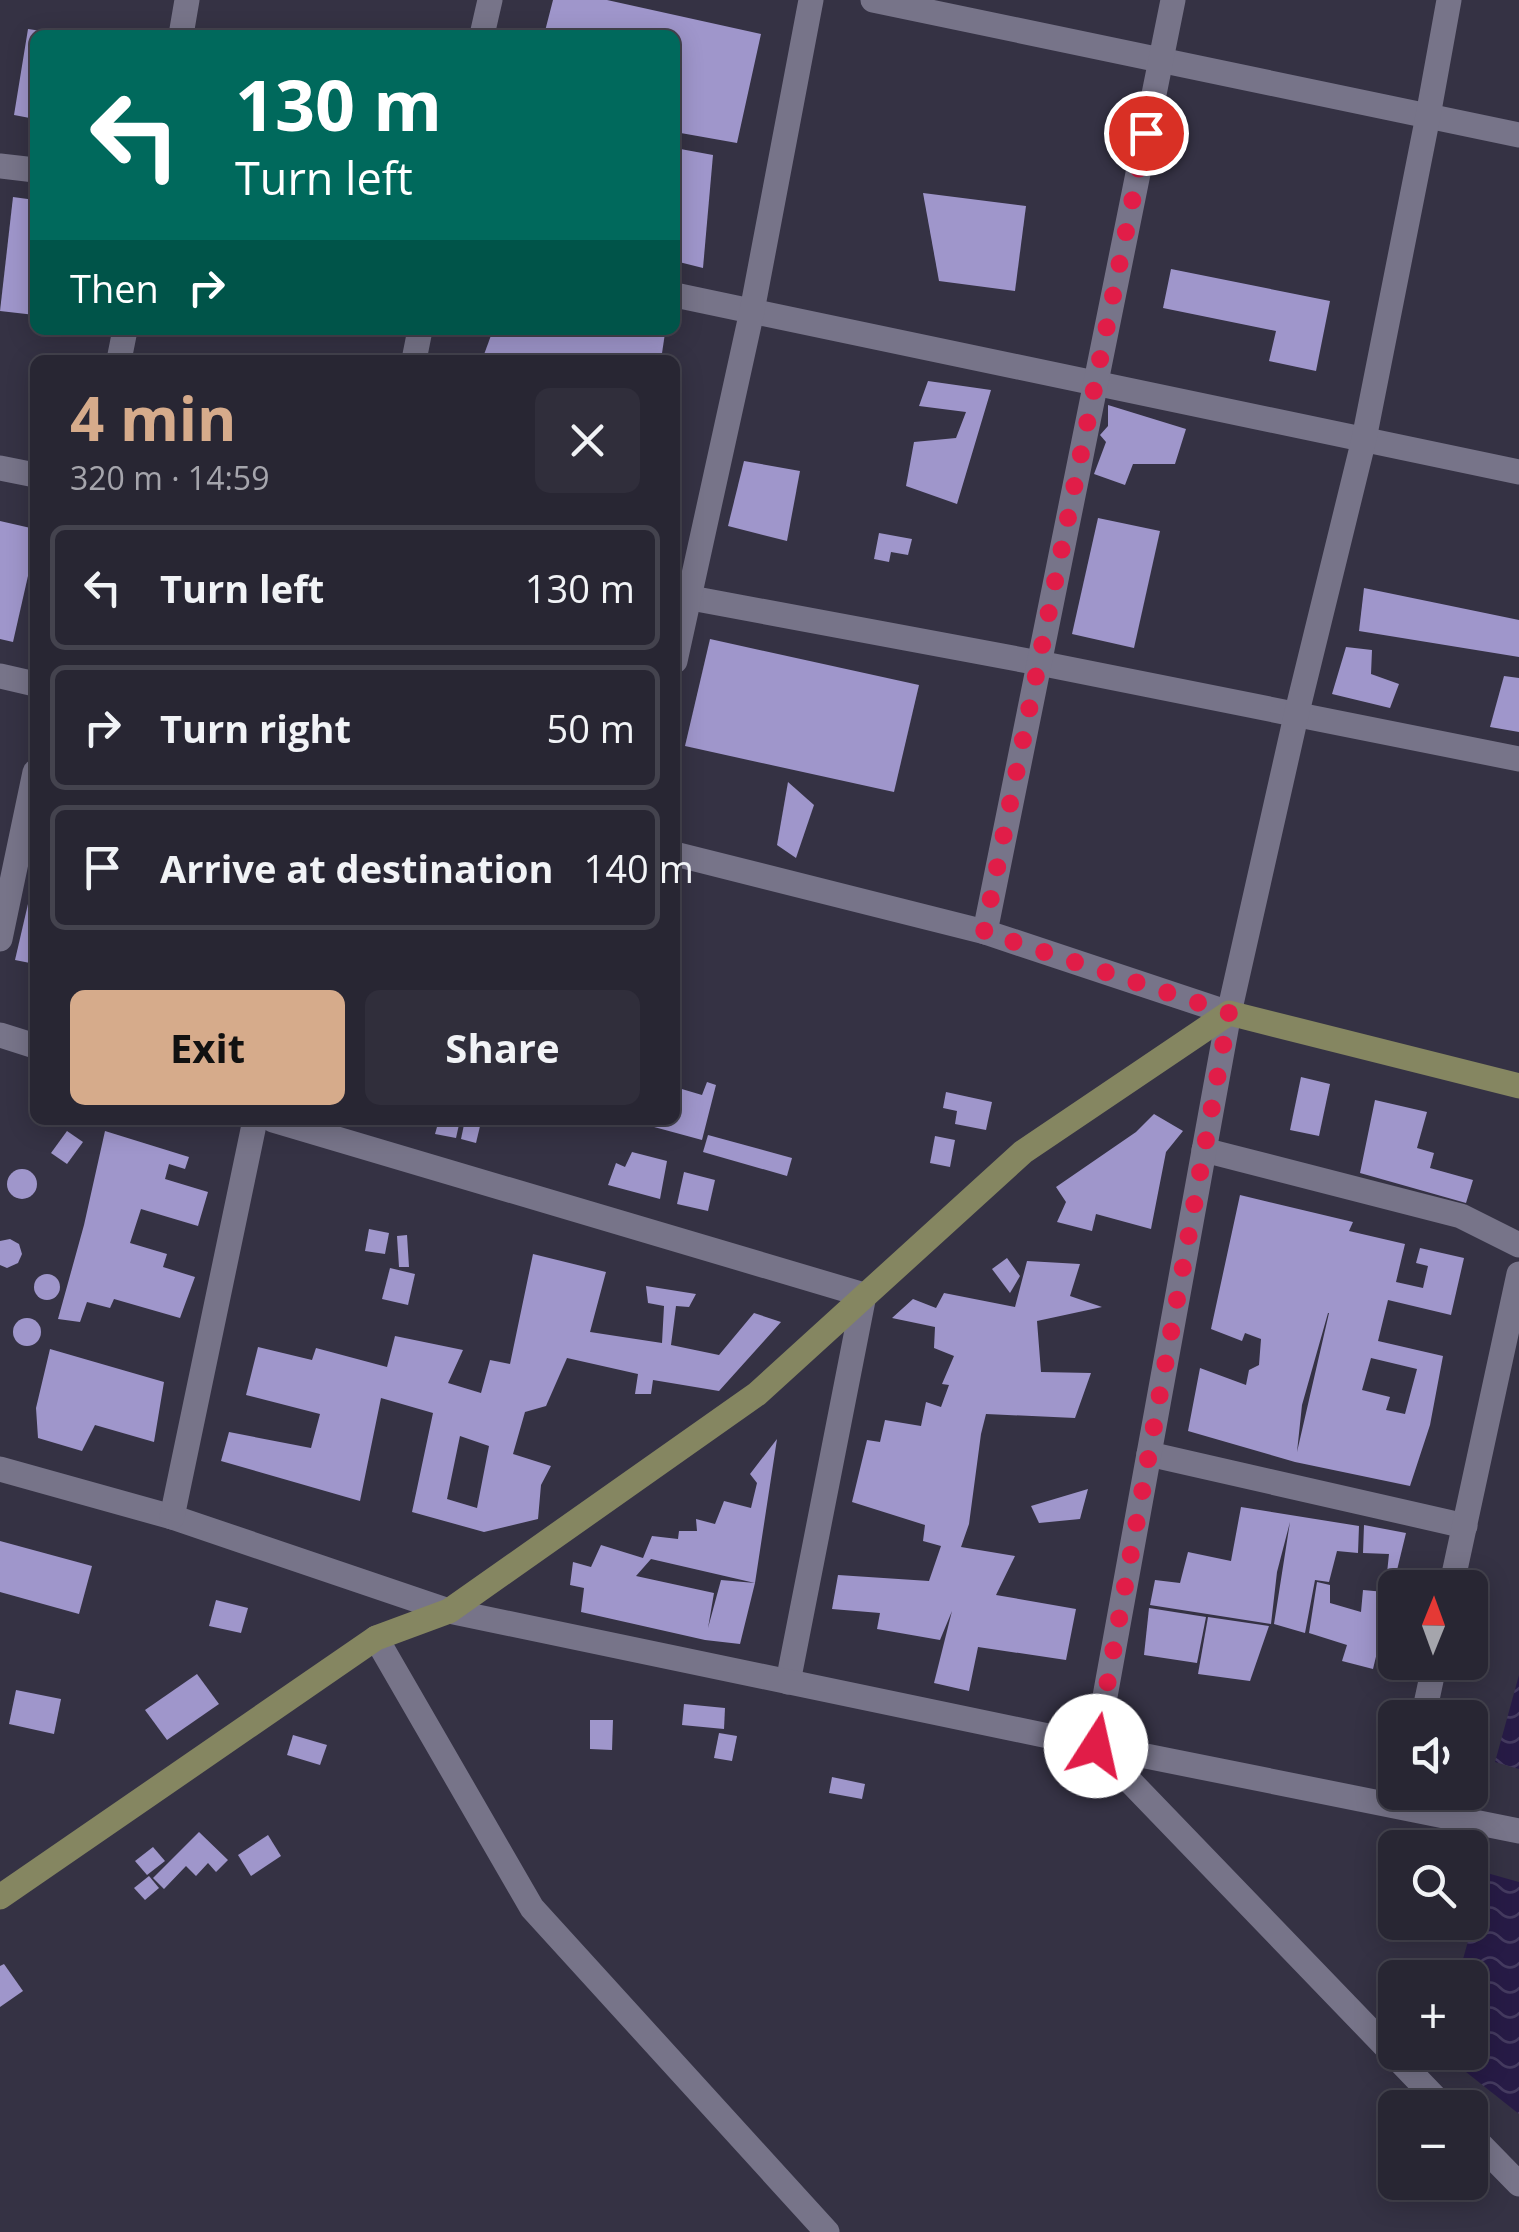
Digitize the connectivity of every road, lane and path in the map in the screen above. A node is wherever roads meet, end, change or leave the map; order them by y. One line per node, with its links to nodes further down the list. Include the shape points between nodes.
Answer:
1 (187, 0): 7 (street)
2 (490, 0): 8 (street)
3 (810, 0): 15 (street)
4 (873, 0): 9 (street)
5 (1173, 0): 9 (street)
6 (1449, 0): 10 (street)
7 (181, 30)
8 (483, 30)
9 (1161, 62): 10 (street); 16 (street)
10 (1428, 116): 11 (street); 17 (street)
11 (1519, 136)
12 (0, 166): 13 (street)
13 (30, 169)
14 (680, 296): 15 (street)
15 (752, 311): 16 (street); 21 (street)
16 (1095, 384): 17 (street); 22 (street)
17 (1364, 439): 19 (street); 25 (street)
18 (0, 468): 20 (street)
19 (1519, 472)
20 (30, 473)
21 (682, 596): 22 (street)
22 (1039, 663): 25 (street); 29 (street)
23 (0, 676): 24 (street)
24 (30, 683)
25 (1296, 716): 26 (street); 31 (street)
26 (1519, 759)
27 (30, 796): 30 (street)
28 (680, 855): 29 (street)
29 (984, 932): 31 (street)
30 (0, 939)
31 (1229, 1013): 34 (main road); 37 (street); 40 (main road, via 1023,1152)
32 (0, 1034): 33 (street)
33 (30, 1044)
34 (1519, 1086)
35 (254, 1125): 43 (street)
36 (290, 1125): 40 (street)
37 (1204, 1150): 38 (street, via 1461,1216); 41 (street)
38 (1519, 1245)
39 (1519, 1274): 44 (street)
40 (864, 1295): 46 (main road, via 757,1394); 48 (street)
41 (1149, 1454): 44 (street); 49 (street)
42 (0, 1469): 43 (street)
43 (172, 1517): 46 (street)
44 (1465, 1526): 45 (street)
45 (1456, 1570)
46 (449, 1611): 47 (main road); 48 (street)
47 (376, 1638): 53 (main road); 57 (street, via 532,1908)
48 (788, 1682): 49 (street)
49 (1096, 1746): 50 (street); 54 (street)
50 (1378, 1795)
51 (1442, 1810): 52 (street)
52 (1519, 1831)
53 (0, 1897)
54 (1428, 2090)
55 (1488, 2152): 56 (street)
56 (1519, 2184)
57 (827, 2232)

